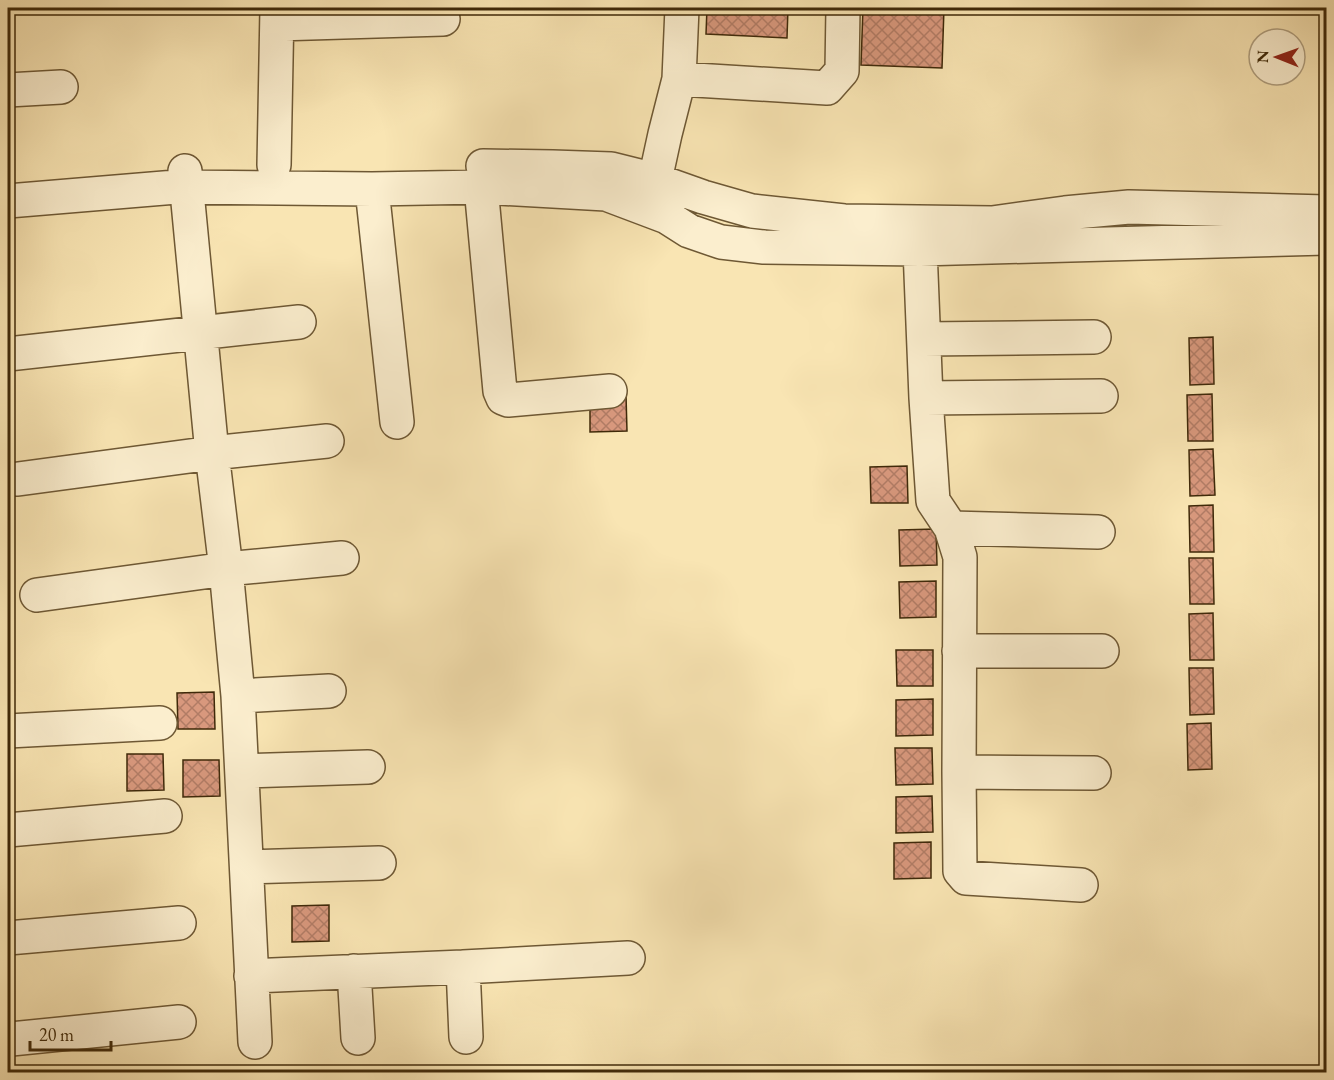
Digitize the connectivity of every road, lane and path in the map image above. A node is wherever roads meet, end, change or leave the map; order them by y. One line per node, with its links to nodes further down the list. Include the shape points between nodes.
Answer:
1 (682, 8): 5 (street)
2 (843, 8): 5 (street, via 842,71 827,87)
3 (277, 16): 4 (street); 8 (street)
4 (443, 19)
5 (679, 79): 10 (street)
6 (61, 87): 7 (street)
7 (8, 90)
8 (274, 165): 9 (street); 12 (street, via 611,169)
9 (186, 179): 11 (street); 14 (street); 16 (street); 22 (street)
10 (655, 180): 12 (street); 15 (street)
11 (8, 183)
12 (619, 185): 13 (street, via 606,194); 19 (street, via 689,231)
13 (481, 187): 14 (street); 26 (street, via 503,398)
14 (372, 189): 29 (street)
15 (702, 196): 17 (street, via 752,211 844,221 992,223 1130,207); 19 (street)
16 (8, 201)
17 (1326, 212)
18 (1326, 238): 20 (street)
19 (738, 244): 20 (street)
20 (920, 249): 24 (street)
21 (299, 322): 22 (street)
22 (201, 333): 25 (street); 31 (street)
23 (1094, 336): 24 (street)
24 (924, 339): 28 (street)
25 (8, 354)
26 (610, 391)
27 (1101, 396): 28 (street)
28 (926, 398): 33 (street, via 933,501)
29 (397, 422)
30 (327, 441): 31 (street)
31 (212, 453): 32 (street); 36 (street)
32 (18, 479)
33 (951, 528): 34 (street); 38 (street, via 960,557)
34 (1098, 532)
35 (342, 558): 36 (street)
36 (226, 570): 37 (street); 41 (street)
37 (37, 595)
38 (959, 651): 39 (street); 46 (street)
39 (1102, 651)
40 (329, 691): 41 (street)
41 (238, 696): 45 (street)
42 (160, 723): 43 (street)
43 (8, 731)
44 (368, 767): 45 (street)
45 (242, 771): 51 (street)
46 (958, 772): 47 (street); 52 (street, via 962,876)
47 (1094, 773)
48 (165, 816): 49 (street)
49 (8, 830)
50 (379, 863): 51 (street)
51 (247, 867): 58 (street)
52 (1081, 885)
53 (179, 922): 54 (street)
54 (8, 938)
55 (628, 958): 56 (street)
56 (463, 968): 57 (street); 61 (street)
57 (354, 972): 58 (street); 62 (street)
58 (251, 976): 63 (street)
59 (179, 1022): 60 (street)
60 (8, 1037)
61 (466, 1037)
62 (358, 1038)
63 (255, 1042)

